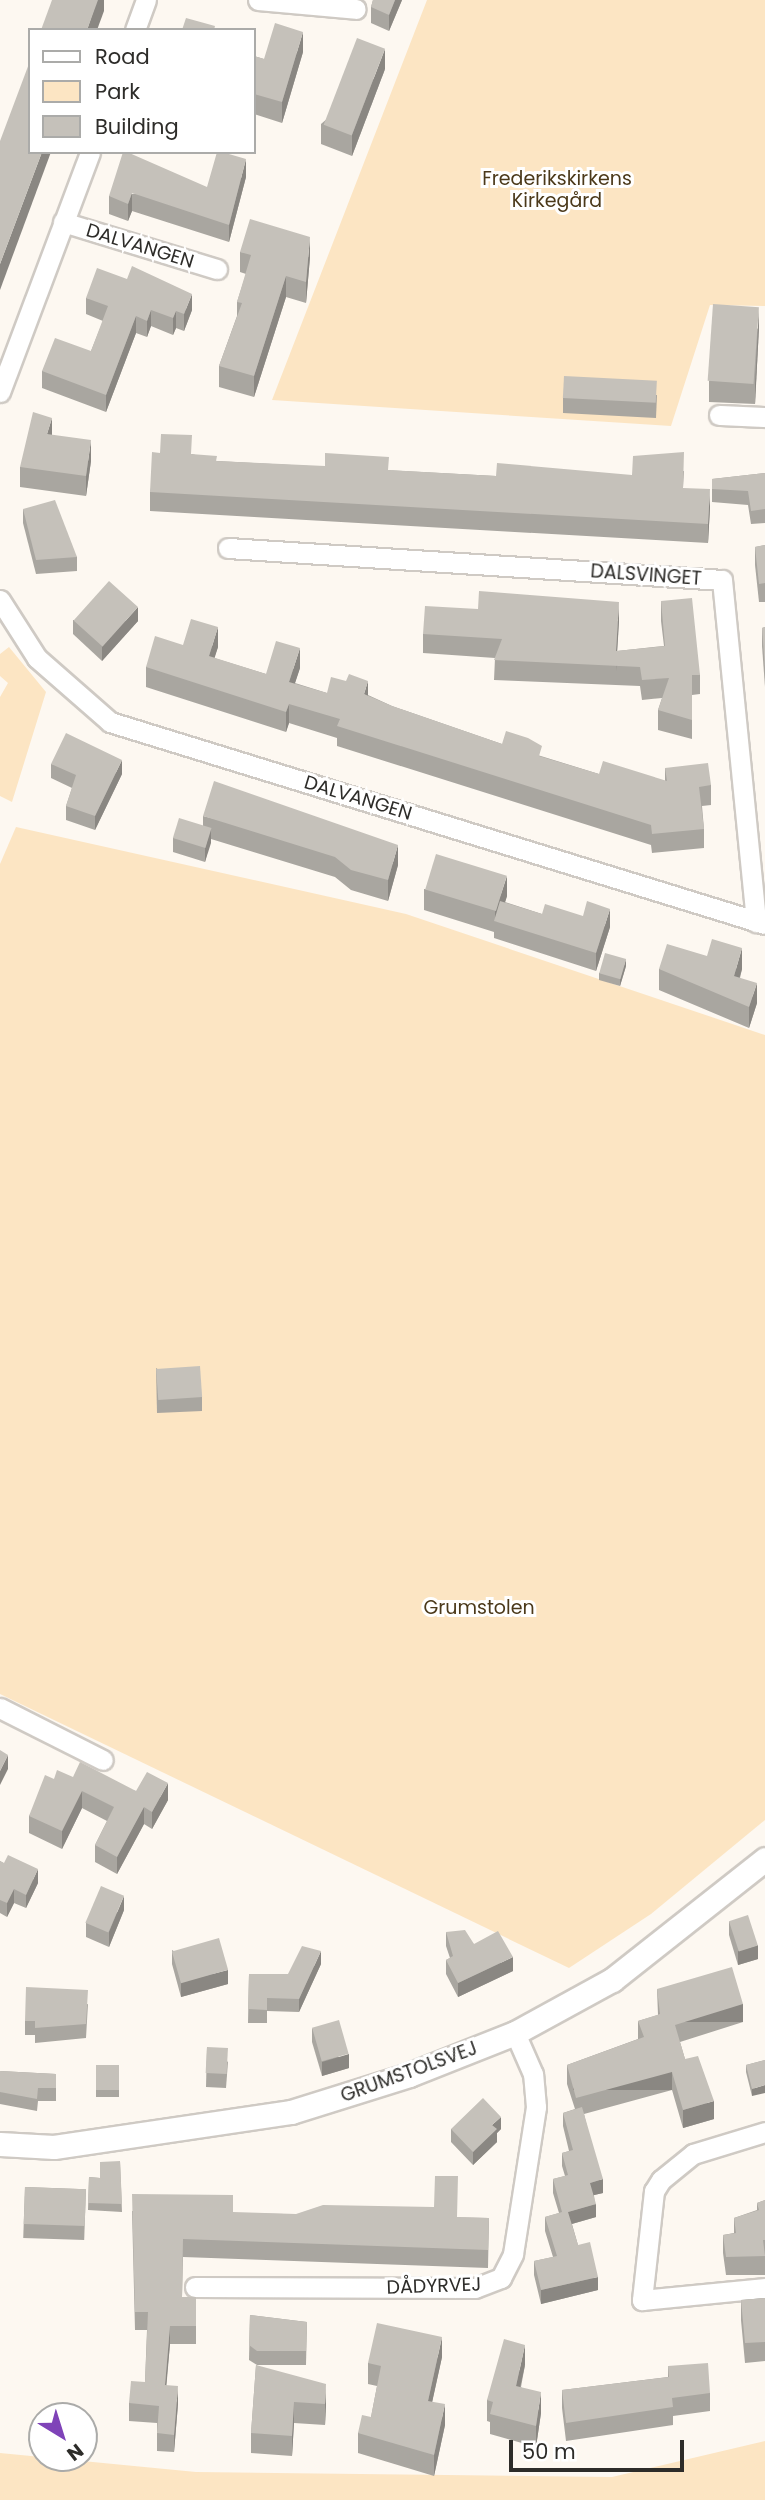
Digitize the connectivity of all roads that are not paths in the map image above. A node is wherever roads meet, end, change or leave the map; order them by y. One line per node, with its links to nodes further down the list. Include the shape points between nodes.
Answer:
1 (146, 0): 4 (street)
2 (258, 0): 3 (street)
3 (356, 9)
4 (136, 28)
5 (89, 154): 6 (street, DALVANGEN)
6 (63, 222): 7 (street, DALVANGEN); 8 (street, DALVANGEN)
7 (217, 269)
8 (0, 391)
9 (719, 415): 10 (street)
10 (765, 417)
11 (228, 548): 13 (street, DALSVINGET, via 722,580)
12 (0, 600): 13 (street, DALVANGEN, via 37,658 110,722)
13 (760, 923)
14 (0, 1708): 15 (street)
15 (103, 1760)
16 (765, 1860): 17 (street, GRUMSTOLSVEJ, via 612,1980)
17 (515, 2033): 19 (street, GRUMSTOLSVEJ, via 291,2112 54,2147); 20 (street, DÅDYRVEJ, via 533,2074 536,2107 513,2254 501,2278 475,2288)
18 (765, 2132): 21 (street, via 693,2154 661,2180 654,2192 642,2300)
19 (0, 2144)
20 (195, 2287)
21 (765, 2288)

